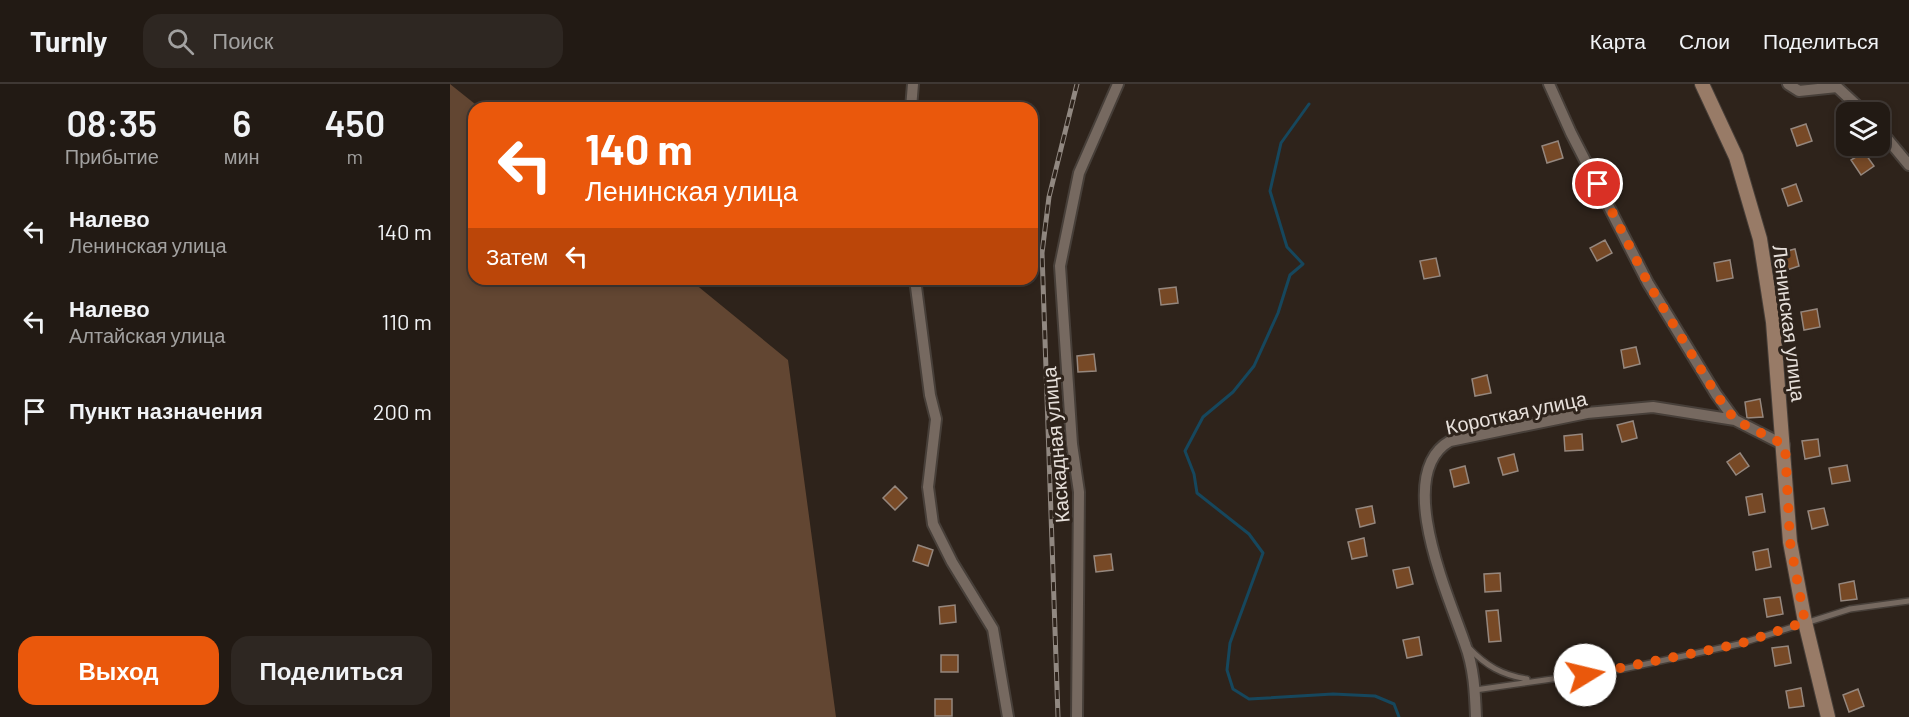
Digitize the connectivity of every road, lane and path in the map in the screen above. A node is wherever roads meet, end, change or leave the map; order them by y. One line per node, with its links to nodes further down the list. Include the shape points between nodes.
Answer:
1 (913, 84): 6 (street)
2 (1118, 84): 19 (street, Каскадная улица, via 1079,172 1060,266 1079,492)
3 (1549, 84): 11 (street, via 1570,134 1648,283)
4 (1702, 84): 12 (street, Ленинская улица, via 1736,157 1760,239)
5 (1788, 84): 7 (street, via 1799,91 1837,87)
6 (912, 102)
7 (1853, 102)
8 (1890, 142): 9 (street)
9 (1909, 165)
10 (916, 285): 18 (street, via 936,419 928,487 933,524 993,629)
11 (1735, 420): 12 (street); 15 (street, Короткая улица, via 1653,407 1587,413 1450,441 1440,447 1433,457 1426,495 1430,544)
12 (1785, 445): 14 (street, Ленинская улица, via 1790,542)
13 (1909, 601): 14 (lane, via 1850,609)
14 (1805, 622): 16 (lane, via 1739,644 1635,666); 21 (street, Ленинская улица)
15 (1466, 645): 16 (lane, via 1485,665 1508,676); 17 (street, Короткая улица)
16 (1532, 680): 17 (lane)
17 (1474, 690): 20 (street, Короткая улица)
18 (1008, 717)
19 (1077, 717)
20 (1476, 717)
21 (1828, 717)

